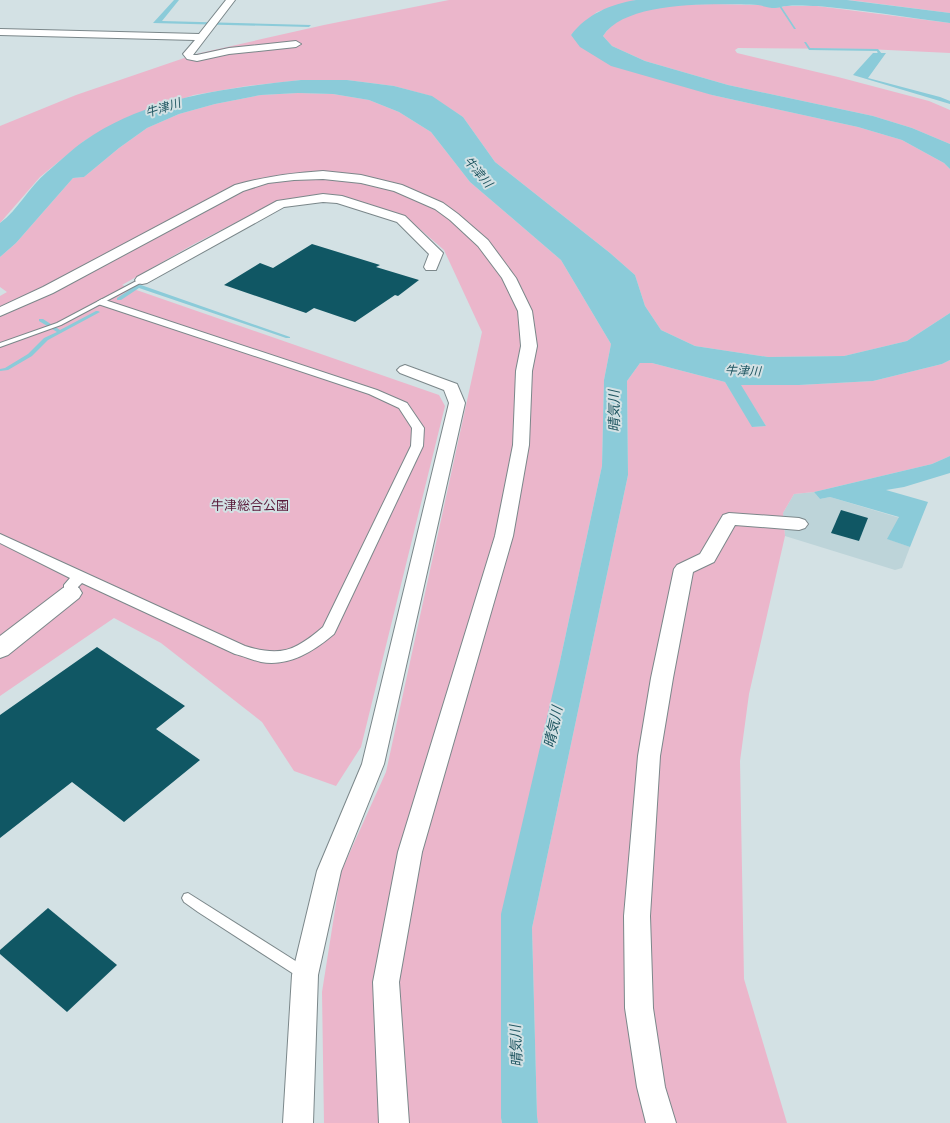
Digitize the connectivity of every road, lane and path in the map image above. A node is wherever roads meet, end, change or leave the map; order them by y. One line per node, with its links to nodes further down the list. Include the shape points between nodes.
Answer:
1 (231, 0): 3 (street)
2 (0, 32): 3 (street)
3 (200, 37): 4 (street, via 188,54 190,57)
4 (296, 44)
5 (431, 267): 6 (street, via 436,253 401,219 338,199 323,198 281,204)
6 (142, 280): 7 (lane)
7 (102, 302): 9 (lane, via 59,324); 13 (street, via 372,392 402,406 418,428 417,446 329,630 312,646 288,656 267,657 240,650)
8 (0, 312): 18 (street, via 48,290 239,188 268,180 323,175 361,179 398,188 440,206 483,243 508,278 525,311 529,346 524,371 521,445 504,536 410,852 386,982)
9 (0, 345)
10 (405, 370): 16 (street, via 451,386 457,403 373,764 329,871)
11 (799, 524): 19 (street, via 729,519 707,558 684,569 662,678 650,756 637,916 639,1008 651,1087)
12 (0, 538): 13 (street)
13 (76, 585): 14 (street)
14 (0, 649)
15 (188, 898): 16 (lane)
16 (305, 975): 17 (street)
17 (298, 1123)
18 (394, 1123)
19 (662, 1123)

